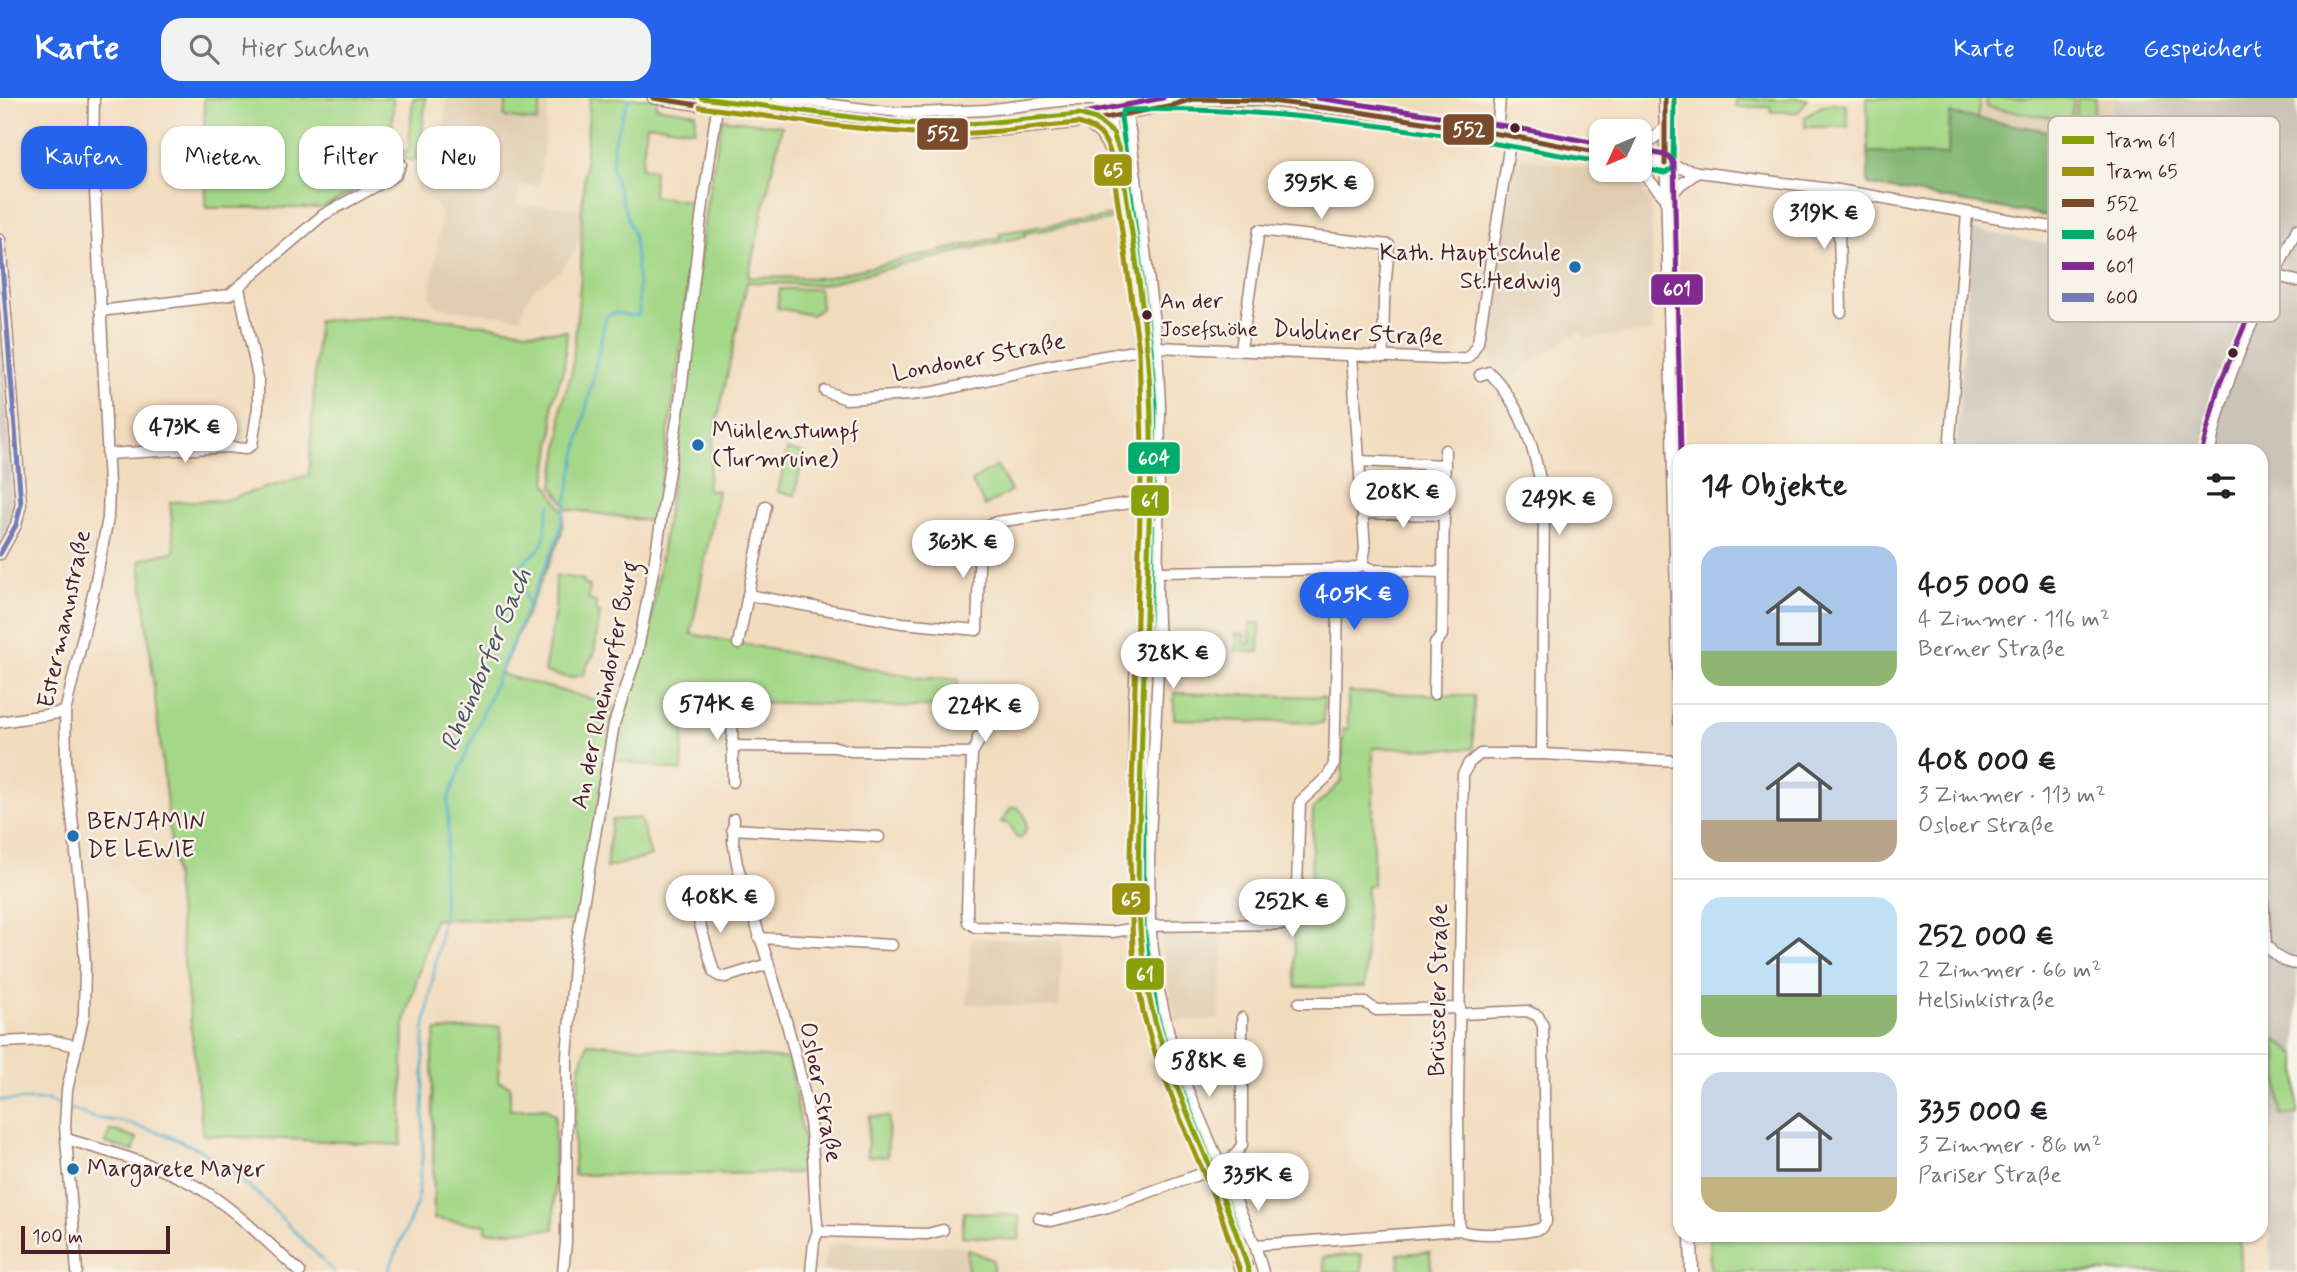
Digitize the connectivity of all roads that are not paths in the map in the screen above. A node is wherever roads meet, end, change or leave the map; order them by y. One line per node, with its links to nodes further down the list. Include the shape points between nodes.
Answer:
1 (94, 98): 33 (street, Estermannstraße)
2 (653, 98): 8 (street)
3 (777, 98): 7 (street, via 916,113 1068,100)
4 (1192, 98): 7 (street); 9 (street); 13 (street, via 1262,100)
5 (1500, 98): 13 (street)
6 (1665, 98): 12 (main road)
7 (1118, 102): 9 (street); 10 (street)
8 (717, 108): 11 (street, via 954,135); 96 (street, An der Rheindorfer Burg, via 654,566 637,654 614,724 575,952 567,1057)
9 (1126, 113): 10 (street); 36 (street)
10 (1112, 116): 11 (street); 17 (street)
11 (1085, 122): 17 (street)
12 (1665, 128): 15 (street); 19 (main road)
13 (1497, 134): 14 (street)
14 (1511, 136): 16 (street); 40 (street, Dubliner Straße, via 1480,333 1472,353 1460,359)
15 (1652, 140)
16 (1589, 151)
17 (1116, 158): 38 (street)
18 (1652, 161): 19 (street)
19 (1665, 164): 20 (street); 24 (main road)
20 (1698, 172): 23 (street); 24 (street)
21 (1651, 182): 24 (street)
22 (370, 189): 32 (street, via 323,215)
23 (1838, 190): 25 (street); 34 (street)
24 (1667, 200): 43 (main road)
25 (1967, 213): 26 (street); 44 (street)
26 (2048, 227)
27 (2297, 229): 29 (street)
28 (0, 240): 54 (street, via 21,504 16,525)
29 (2280, 265)
30 (2280, 276): 31 (street)
31 (2297, 281)
32 (239, 288): 33 (street, via 222,297); 47 (street, via 258,377 251,445 245,449)
33 (100, 311): 47 (street, Estermannstraße)
34 (1841, 312)
35 (2255, 322): 45 (street, via 2231,379)
36 (1157, 347): 37 (street, Dubliner Straße); 38 (street, Dubliner Straße); 57 (street)
37 (1241, 349): 39 (street, Dubliner Straße); 40 (street, via 1259,230 1389,245)
38 (1142, 350): 42 (street, Londoner Straße, via 894,397 846,398); 50 (street)
39 (1352, 355): 40 (street, Dubliner Straße); 48 (street)
40 (1383, 357)
41 (1480, 374): 68 (street, via 1489,372 1509,398 1539,467 1544,505)
42 (825, 391)
43 (1674, 444)
44 (1950, 444)
45 (2212, 444)
46 (1445, 450): 49 (street)
47 (107, 454): 63 (street, Estermannstraße, via 108,518)
48 (1359, 461): 49 (street); 52 (street)
49 (1445, 465): 53 (street)
50 (1144, 501): 59 (street, via 984,527 977,630 902,623); 74 (street, via 1134,701)
51 (766, 506): 59 (street)
52 (1363, 513): 53 (street); 55 (street)
53 (1443, 515): 58 (street)
54 (0, 554)
55 (1362, 565): 56 (street); 58 (street, via 1374,570)
56 (1339, 569): 57 (street); 73 (street, via 1333,769 1300,802 1293,920 1288,924)
57 (1157, 572): 73 (street, via 1159,650)
58 (1443, 572): 61 (street, via 1442,635 1435,644)
59 (748, 595): 60 (street)
60 (738, 644)
61 (1434, 694)
62 (732, 701): 66 (street)
63 (65, 712): 64 (street); 84 (street, Estermannstraße, via 85,964 86,997)
64 (0, 722)
65 (978, 737): 67 (street)
66 (732, 746): 67 (street); 70 (street)
67 (972, 753): 74 (street, via 967,911 971,926)
68 (1542, 754): 69 (street, Brüsseler Straße); 81 (street, Brüsseler Straße, via 1480,754 1463,774)
69 (1673, 761)
70 (733, 782)
71 (880, 838): 72 (street, Osloer Straße, via 733,824)
72 (743, 884): 75 (street, Osloer Straße); 78 (street, via 701,897 696,904 714,972 726,977)
73 (1150, 926): 74 (street); 86 (street, via 1171,1043)
74 (1135, 930): 87 (street, via 1152,1028)
75 (759, 938): 76 (street); 78 (street, Osloer Straße)
76 (892, 945)
77 (2268, 947): 79 (street, via 2281,960)
78 (768, 964): 91 (street, Osloer Straße, via 810,1125)
79 (2297, 964)
80 (1299, 1003): 81 (street)
81 (1460, 1011): 90 (street, Brüsseler Straße); 90 (street, via 1527,1011 1538,1016 1543,1026 1546,1222 1542,1228 1526,1231)
82 (1242, 1018): 86 (street, via 1242,1145)
83 (0, 1042): 84 (street, via 49,1040)
84 (77, 1046): 85 (street, Estermannstraße, via 66,1097)
85 (66, 1139): 94 (street, Estermannstraße); 95 (street, via 137,1161 207,1193)
86 (1220, 1166): 87 (street); 93 (street)
87 (1206, 1172): 88 (street, via 1108,1207 1051,1221); 98 (street)
88 (1039, 1218)
89 (943, 1230): 91 (street, via 927,1234)
90 (1459, 1230): 93 (street)
91 (818, 1231): 97 (street, Osloer Straße)
92 (1691, 1242): 100 (main road)
93 (1255, 1245): 99 (street)
94 (77, 1272)
95 (300, 1272)
96 (563, 1272)
97 (811, 1272)
98 (1240, 1272)
99 (1263, 1272)
100 (1692, 1272)

